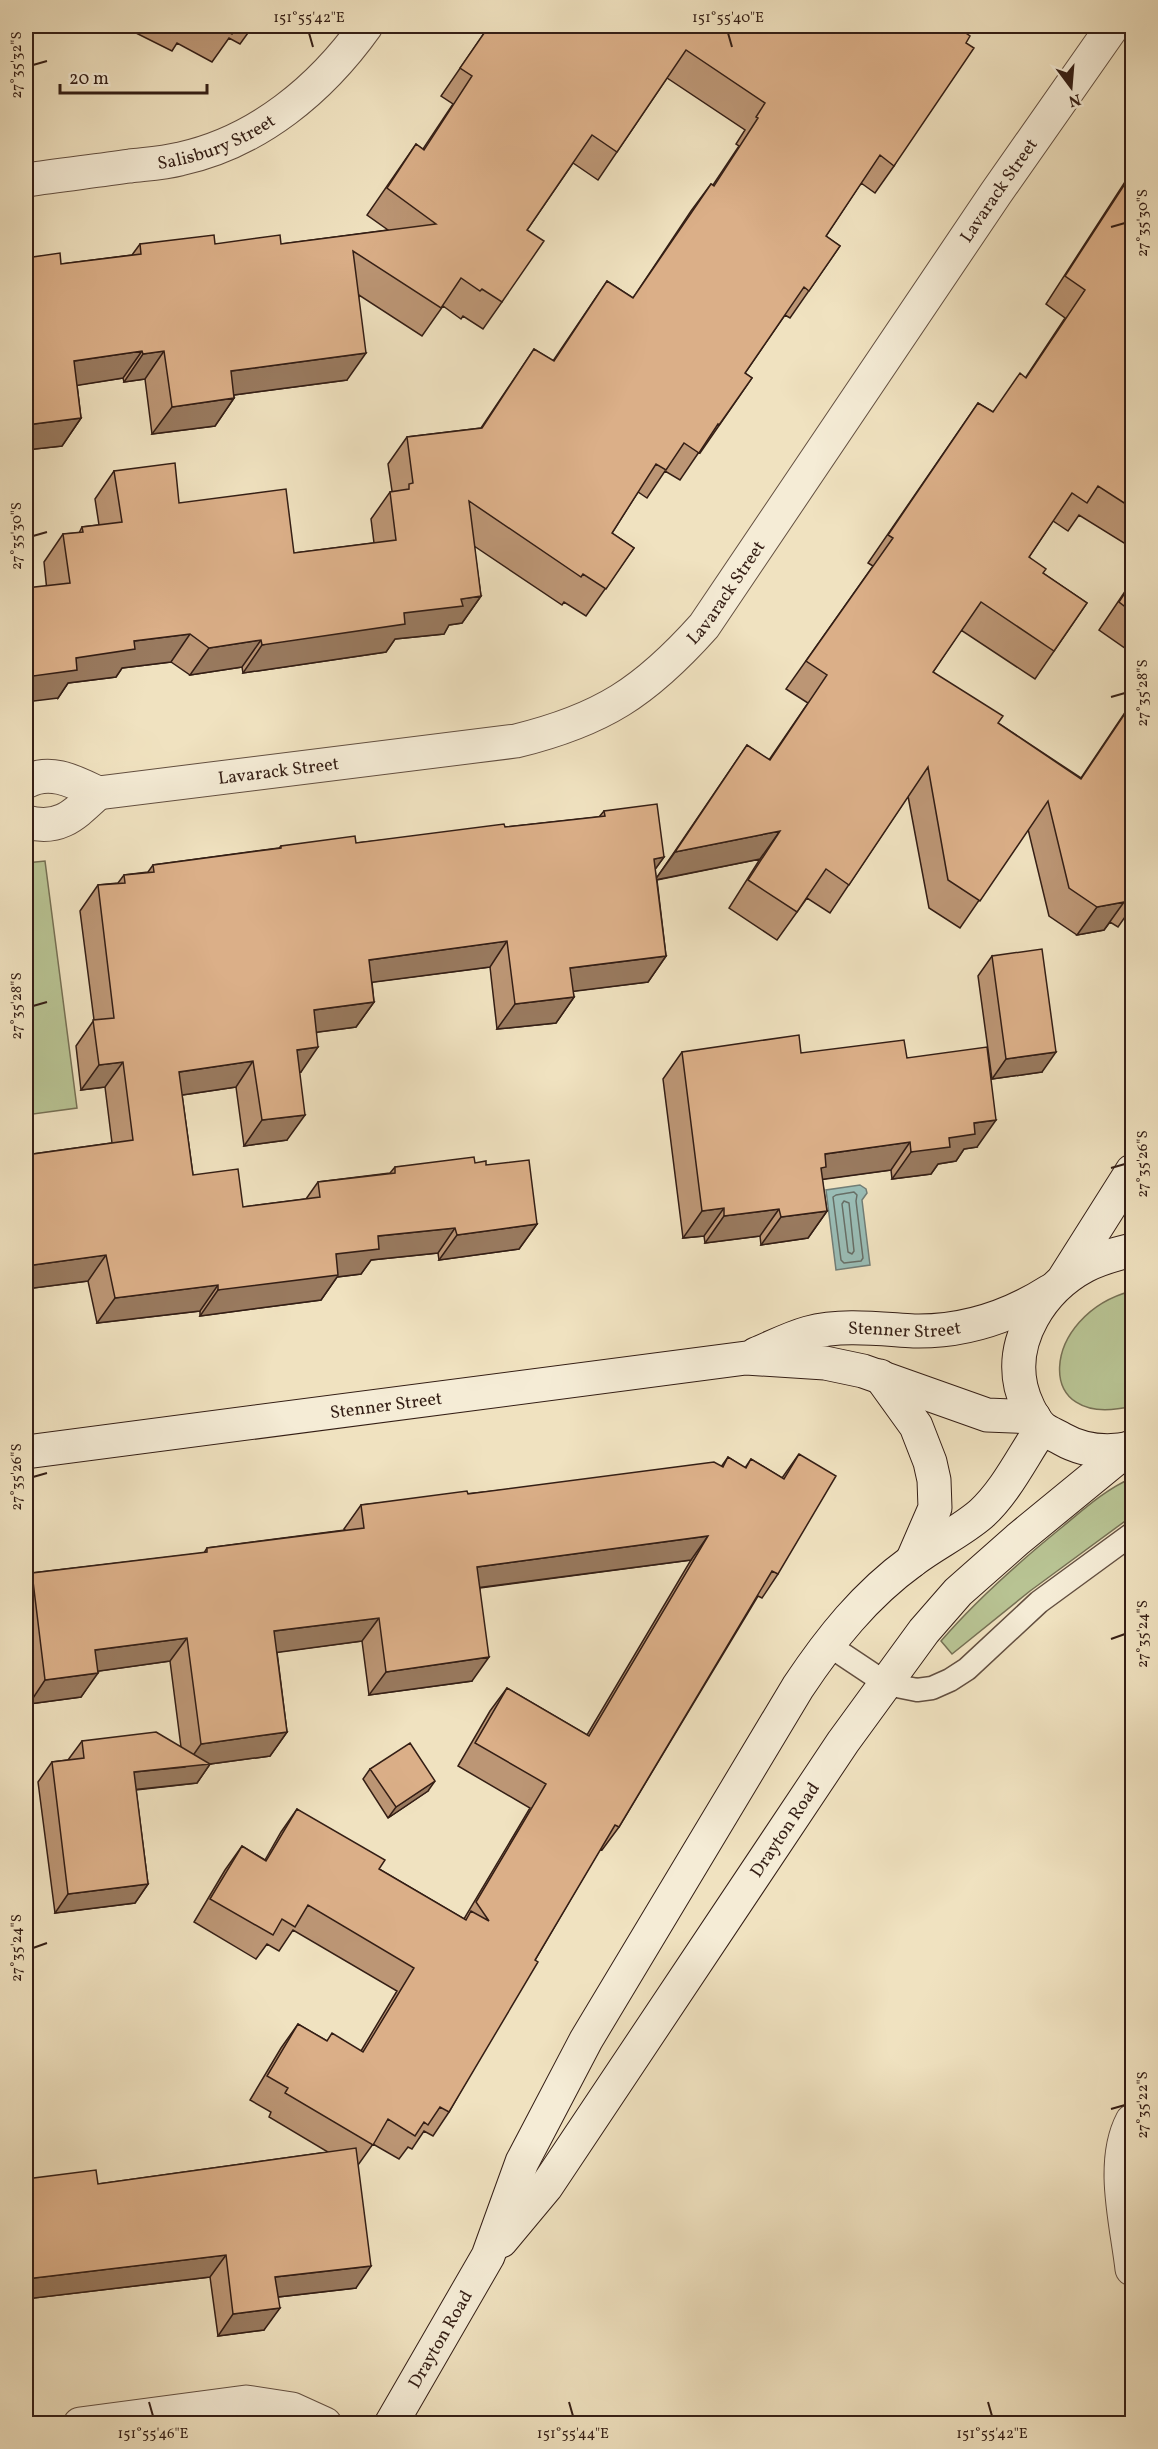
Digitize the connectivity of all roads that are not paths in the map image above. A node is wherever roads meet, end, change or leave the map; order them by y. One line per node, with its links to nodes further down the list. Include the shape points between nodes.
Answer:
1 (366, 26): 3 (main road, Salisbury Street, via 343,58 309,92 270,121 227,144 181,159)
2 (1113, 26): 5 (main road, Lavarack Street, via 704,626 674,660 638,690 600,713 559,730 516,741)
3 (26, 180)
4 (26, 782): 5 (main road, via 58,776)
5 (98, 793): 6 (main road, via 63,822)
6 (26, 822)
7 (1132, 1171): 9 (main road)
8 (1132, 1250): 9 (main road, via 1108,1255 1083,1267)
9 (1060, 1285): 10 (main road, Stenner Street, via 1005,1315 974,1324 940,1330 841,1329 808,1333); 12 (main road, via 1036,1312 1019,1350 1017,1372 1023,1395)
10 (746, 1358): 11 (main road, Stenner Street, via 825,1363); 14 (main road, Stenner Street)
11 (880, 1376): 12 (main road, Stenner Street, via 987,1415); 16 (main road, via 916,1426 934,1480 935,1508)
12 (1038, 1422): 13 (main road, via 1074,1446 1098,1451); 16 (main road, Drayton Road, via 1014,1474 980,1514)
13 (1131, 1448): 18 (main road, Drayton Road, via 958,1592 924,1631)
14 (26, 1452)
15 (1132, 1534): 18 (lane, via 1039,1602 950,1680 917,1690)
16 (912, 1561): 17 (main road, Drayton Road, via 853,1613)
17 (827, 1644): 18 (lane); 20 (main road, Drayton Road, via 586,2040 522,2162)
18 (887, 1684): 20 (main road, Drayton Road, via 843,1742 546,2187)
19 (1132, 2121): 21 (main road, via 1122,2148 1120,2169)
20 (488, 2256): 24 (main road, Drayton Road)
21 (1132, 2269)
22 (80, 2424): 23 (main road, via 246,2402 292,2409)
23 (325, 2424)
24 (391, 2424)

